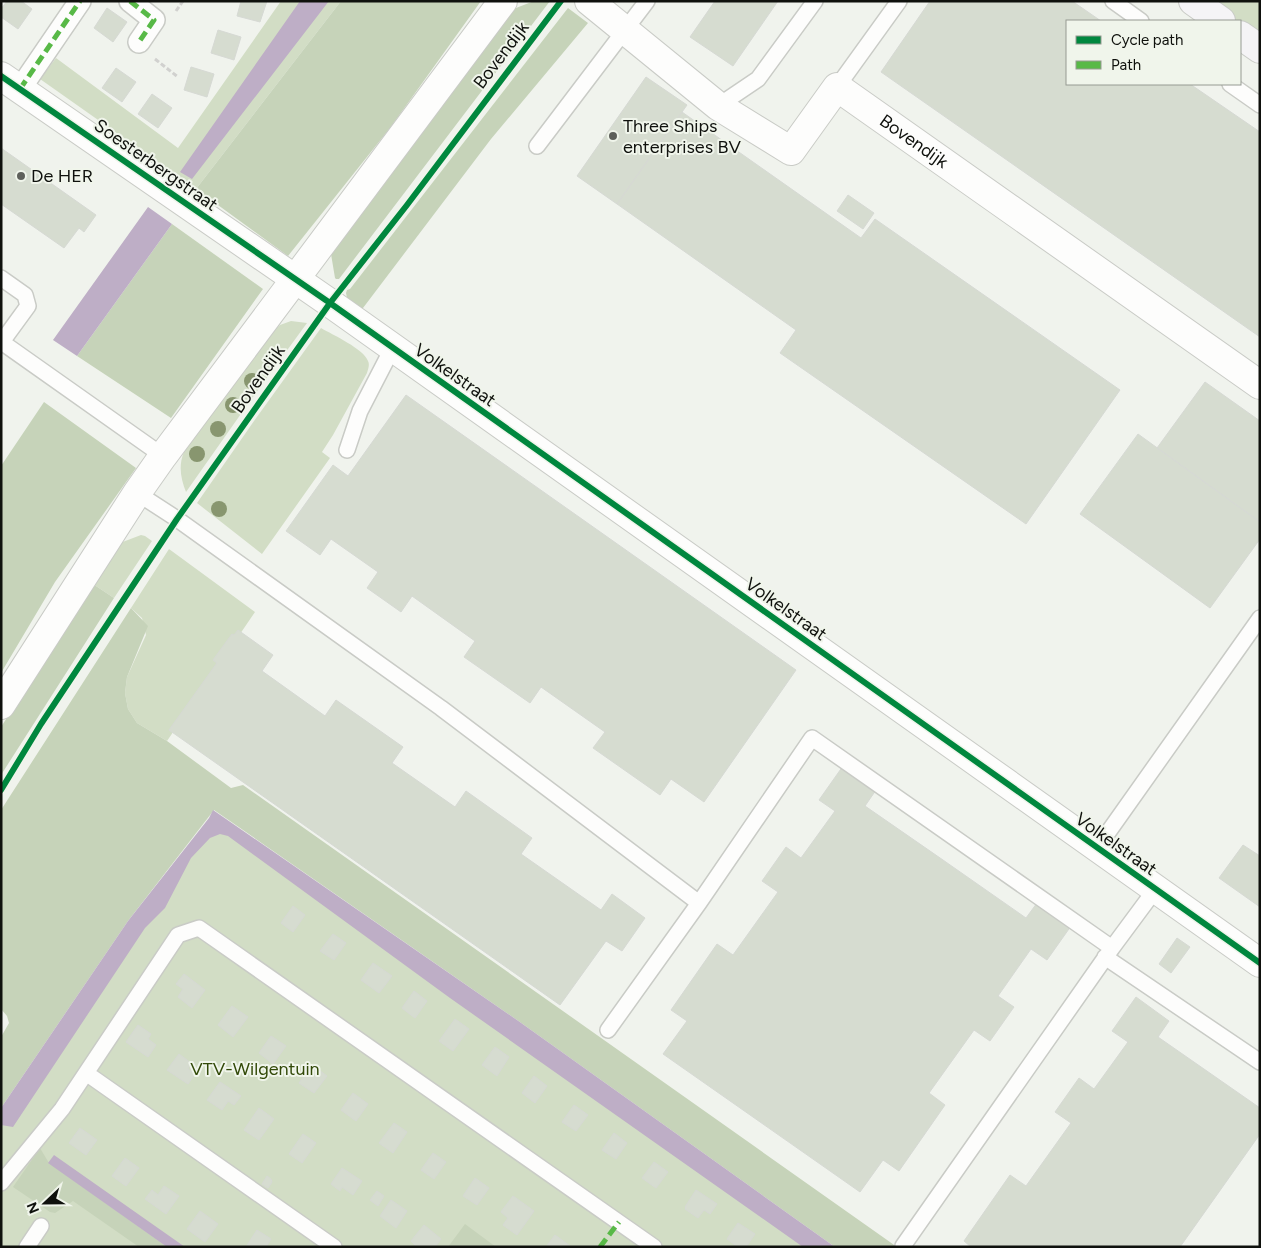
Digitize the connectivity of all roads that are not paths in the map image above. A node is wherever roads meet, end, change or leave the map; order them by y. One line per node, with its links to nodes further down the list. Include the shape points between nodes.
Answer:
1 (80, 1): 16 (street, Soesterbergstraat)
2 (130, 1): 14 (street, via 154,20)
3 (503, 1): 23 (street, Bovendijk)
4 (589, 1): 12 (street)
5 (647, 1): 12 (lane)
6 (815, 1): 20 (lane, via 758,78)
7 (899, 1): 18 (lane)
8 (1113, 1): 10 (lane)
9 (1192, 1): 11 (main road)
10 (1140, 20)
11 (1220, 20)
12 (624, 30): 20 (street); 21 (lane)
13 (1241, 36): 15 (main road)
14 (139, 42)
15 (1260, 49)
16 (11, 83): 23 (street, Soesterbergstraat)
17 (1232, 85): 19 (lane)
18 (838, 87): 20 (street, via 791,151); 26 (street, Bovendijk)
19 (1260, 104)
20 (718, 106)
21 (537, 146)
22 (1, 278): 24 (lane, via 25,295 28,306)
23 (295, 279): 25 (street, Volkelstraat); 28 (street, Bovendijk)
24 (2, 343): 28 (lane)
25 (392, 348): 27 (lane, via 360,411); 32 (street, Volkelstraat)
26 (1260, 385)
27 (347, 450)
28 (163, 456): 29 (street, Bovendijk)
29 (137, 493): 31 (street, Bovendijk); 34 (lane, via 441,708)
30 (1260, 618): 32 (lane)
31 (1, 705)
32 (1096, 848): 33 (street, Volkelstraat)
33 (1154, 890): 35 (lane); 36 (street, Volkelstraat)
34 (698, 904): 35 (lane, via 812,738); 37 (lane)
35 (1108, 953): 38 (lane); 42 (lane)
36 (1260, 963)
37 (608, 1030)
38 (1260, 1062)
39 (86, 1073): 40 (lane, via 62,1109); 44 (lane); 45 (lane, via 178,935 199,928)
40 (1, 1183)
41 (41, 1226): 43 (lane)
42 (903, 1246)
43 (27, 1247)
44 (334, 1247)
45 (654, 1247)

